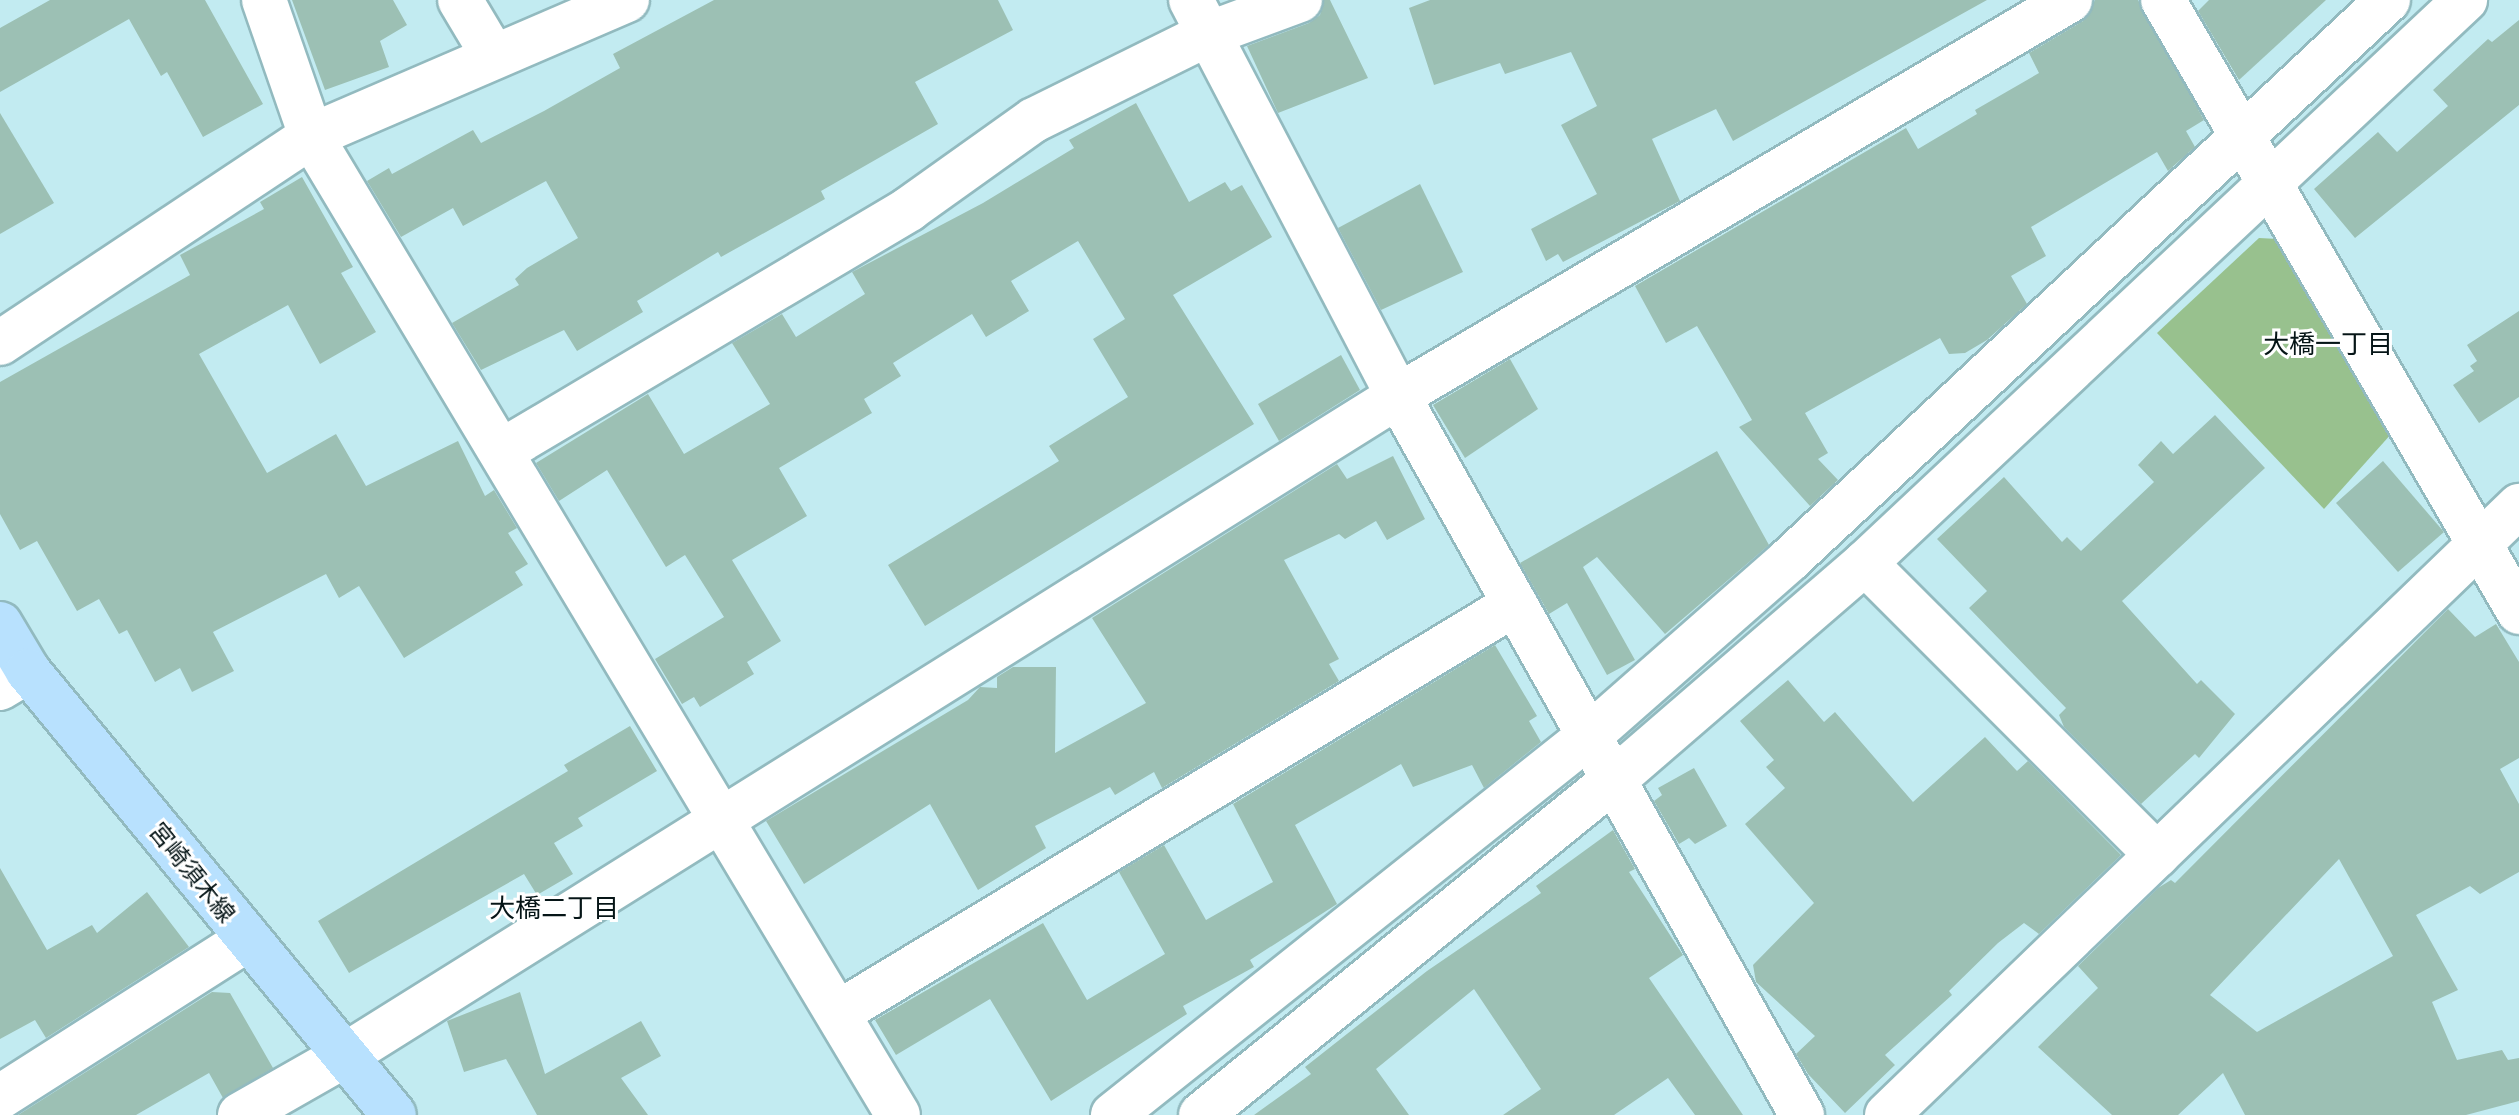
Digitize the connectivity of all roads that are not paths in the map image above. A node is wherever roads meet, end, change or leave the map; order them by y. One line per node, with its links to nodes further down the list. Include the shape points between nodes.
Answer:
1 (264, 0): 11 (street)
2 (460, 0): 10 (street)
3 (627, 0): 10 (street)
4 (1300, 0): 9 (street)
5 (2070, 0): 15 (street)
6 (2163, 0): 12 (street)
7 (2388, 0): 12 (street)
8 (2465, 0): 13 (street)
9 (1199, 17): 15 (street); 16 (street, via 1034,120 909,209)
10 (494, 57): 11 (street)
11 (311, 136): 14 (street); 16 (street)
12 (2242, 137): 13 (street); 24 (street, via 1789,560)
13 (2270, 186): 18 (street); 19 (street)
14 (0, 343)
15 (1398, 396): 20 (street); 26 (street)
16 (502, 451): 26 (street)
17 (2519, 506): 18 (street)
18 (2479, 545): 21 (street); 27 (street)
19 (1865, 563): 25 (street); 27 (street)
20 (1515, 604): 24 (street); 29 (street)
21 (2519, 612)
22 (0, 624): 23 (main road, 宮崎須木線)
23 (14, 679): 28 (main road, 宮崎須木線)
24 (1590, 735): 25 (street); 35 (street)
25 (1616, 778): 36 (street); 37 (street)
26 (717, 819): 29 (street); 30 (street)
27 (2157, 855): 38 (street)
28 (248, 939): 30 (main road, 宮崎須木線); 31 (street)
29 (838, 1013): 34 (street)
30 (344, 1056): 32 (street); 33 (main road, 宮崎須木線)
31 (0, 1097)
32 (240, 1115)
33 (394, 1115)
34 (898, 1115)
35 (1113, 1115)
36 (1201, 1115)
37 (1802, 1115)
38 (1887, 1115)

